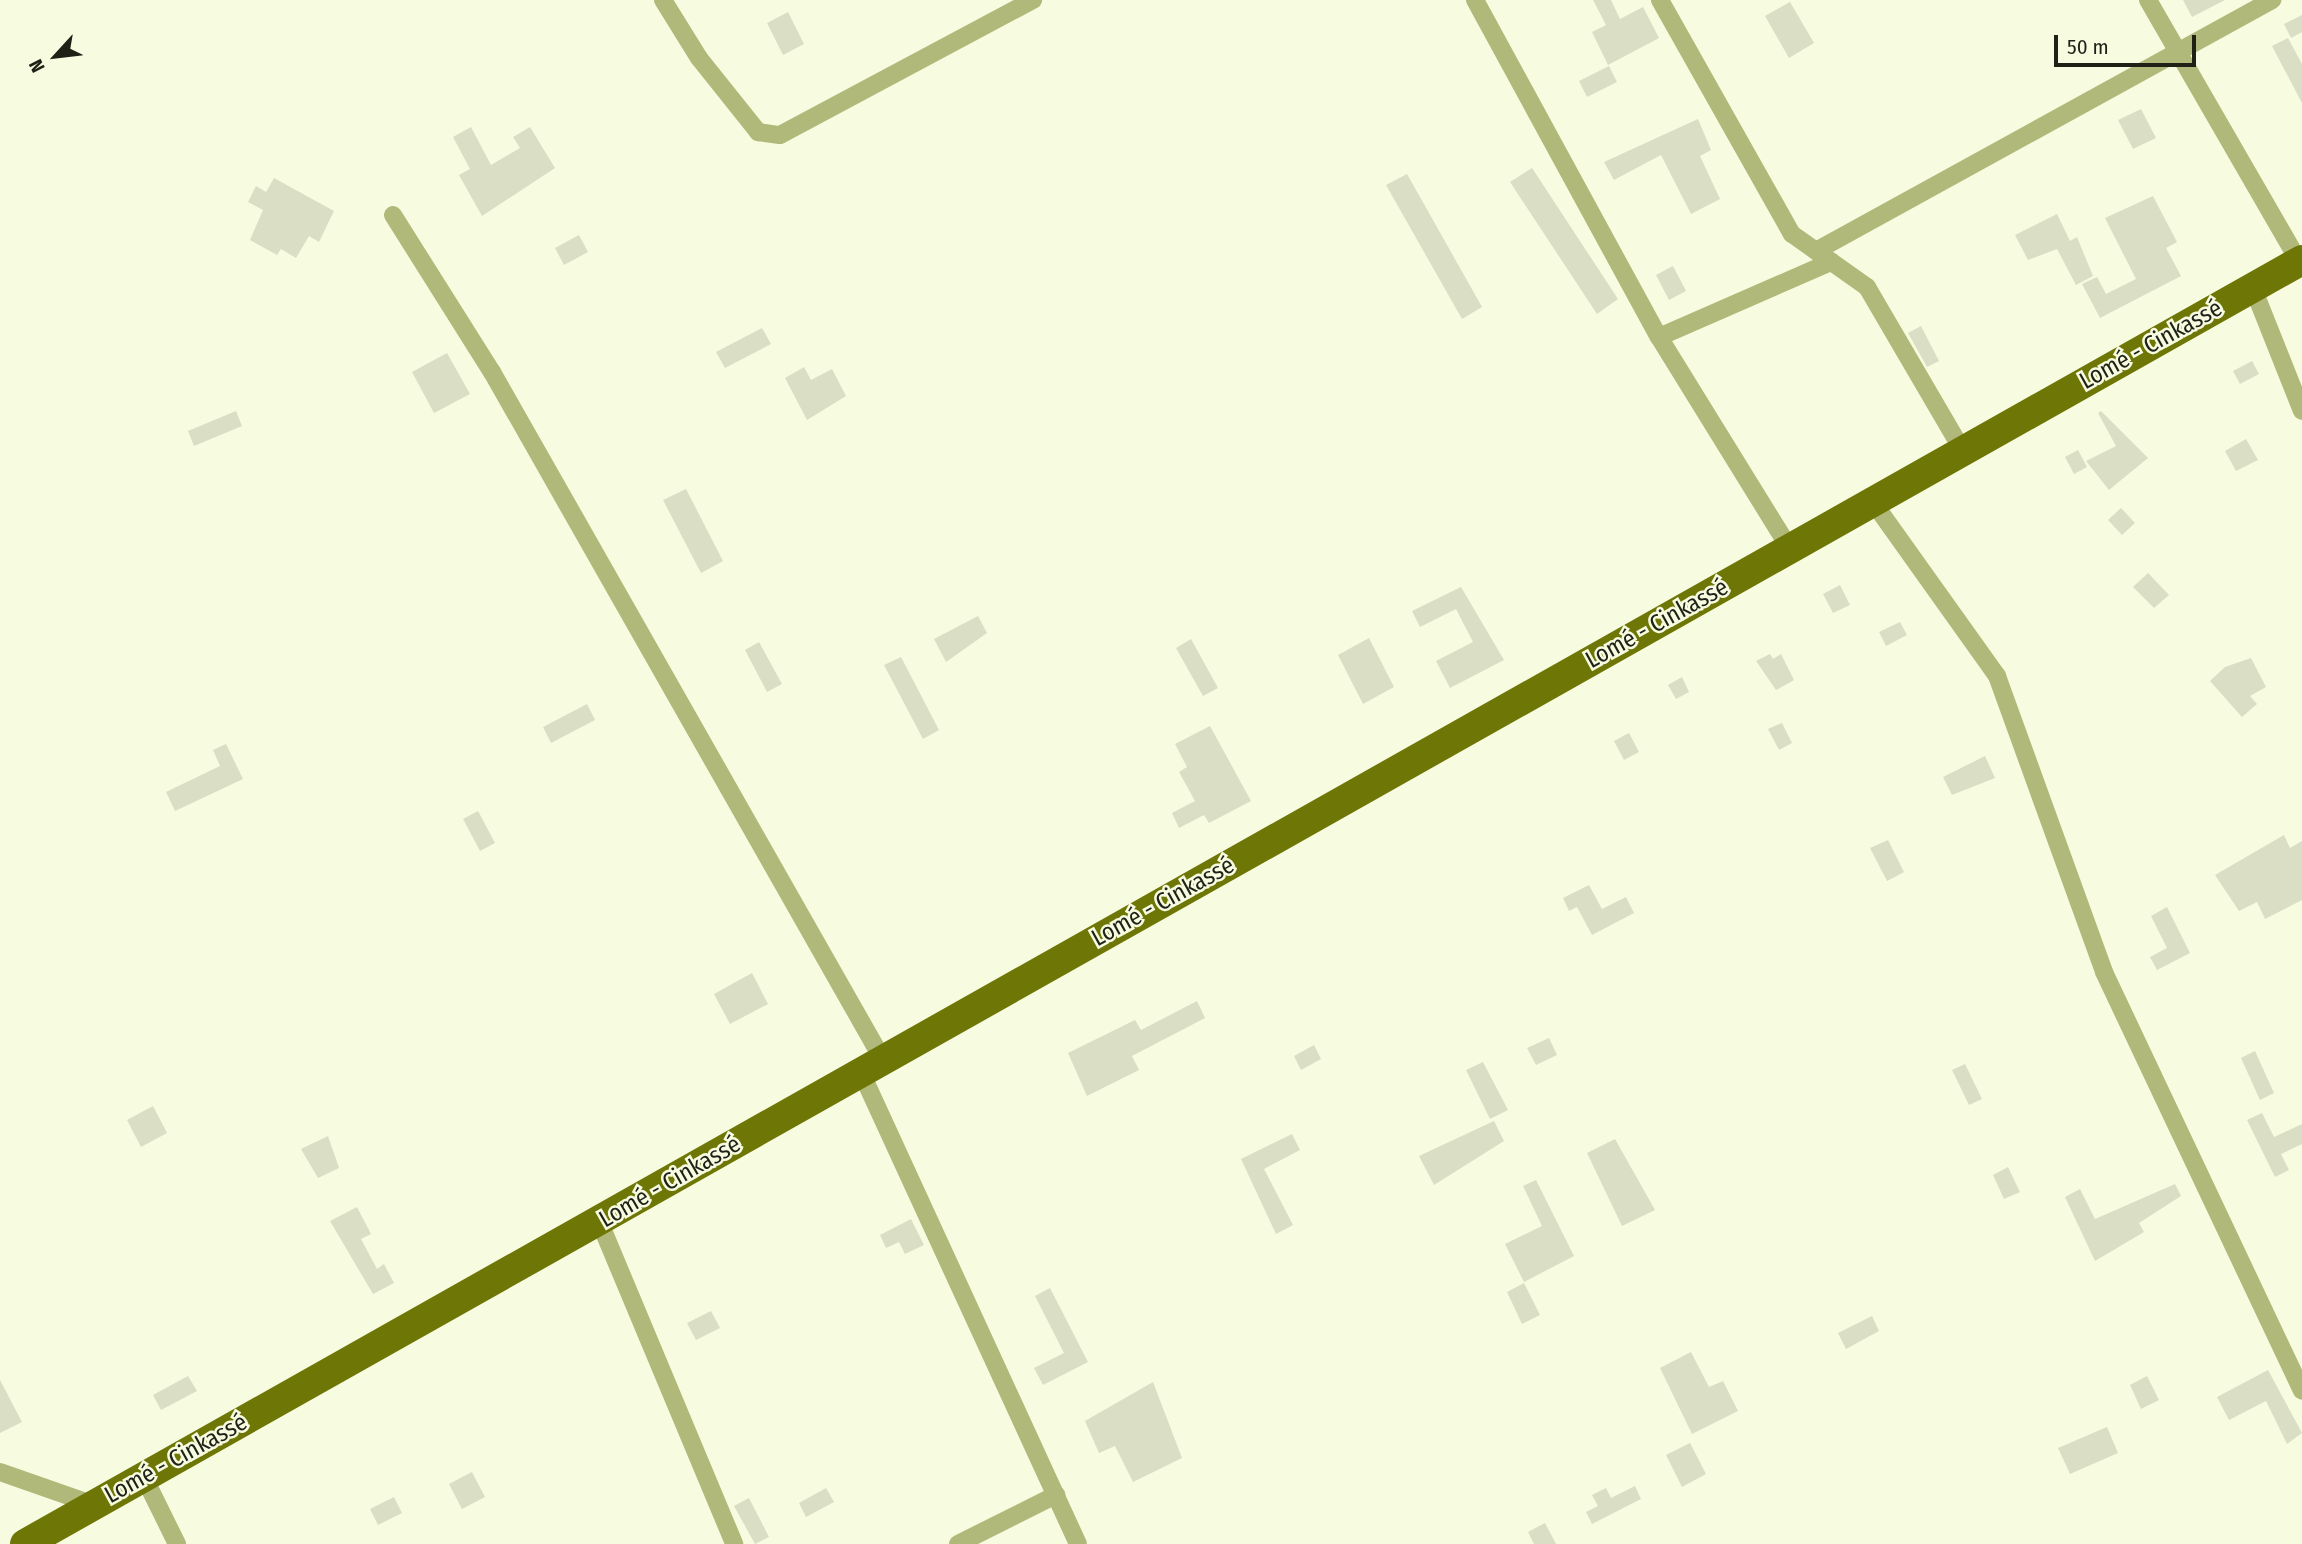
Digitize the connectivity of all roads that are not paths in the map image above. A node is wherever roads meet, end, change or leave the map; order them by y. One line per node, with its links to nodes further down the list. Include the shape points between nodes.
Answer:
1 (663, 0): 2 (street, via 699,58 758,132 780,135)
2 (1033, 0)
3 (1475, 0): 12 (street)
4 (1660, 0): 9 (street, via 1792,234)
5 (2148, 0): 7 (street)
6 (2272, 0): 7 (street)
7 (2177, 50): 9 (street); 10 (street)
8 (393, 215): 17 (street, via 492,372)
9 (1824, 256): 12 (street); 14 (street, via 1867,287)
10 (2301, 261): 11 (highway, Lomé - Cinkassé)
11 (2253, 288): 13 (street); 14 (highway, Lomé - Cinkassé)
12 (1659, 337): 16 (street)
13 (2302, 411)
14 (1963, 451): 15 (highway, Lomé - Cinkassé)
15 (1874, 502): 16 (highway, Lomé - Cinkassé); 19 (street, via 1997,676 2104,972)
16 (1790, 548): 17 (highway, Lomé - Cinkassé)
17 (872, 1066): 18 (highway, Lomé - Cinkassé); 22 (street)
18 (600, 1223): 21 (highway, Lomé - Cinkassé); 26 (street)
19 (2302, 1391)
20 (0, 1472): 23 (street)
21 (144, 1477): 23 (highway, Lomé - Cinkassé); 25 (street)
22 (1056, 1496): 27 (street); 28 (street)
23 (94, 1505): 24 (highway, Lomé - Cinkassé)
24 (25, 1544)
25 (177, 1544)
26 (734, 1544)
27 (958, 1544)
28 (1078, 1544)

